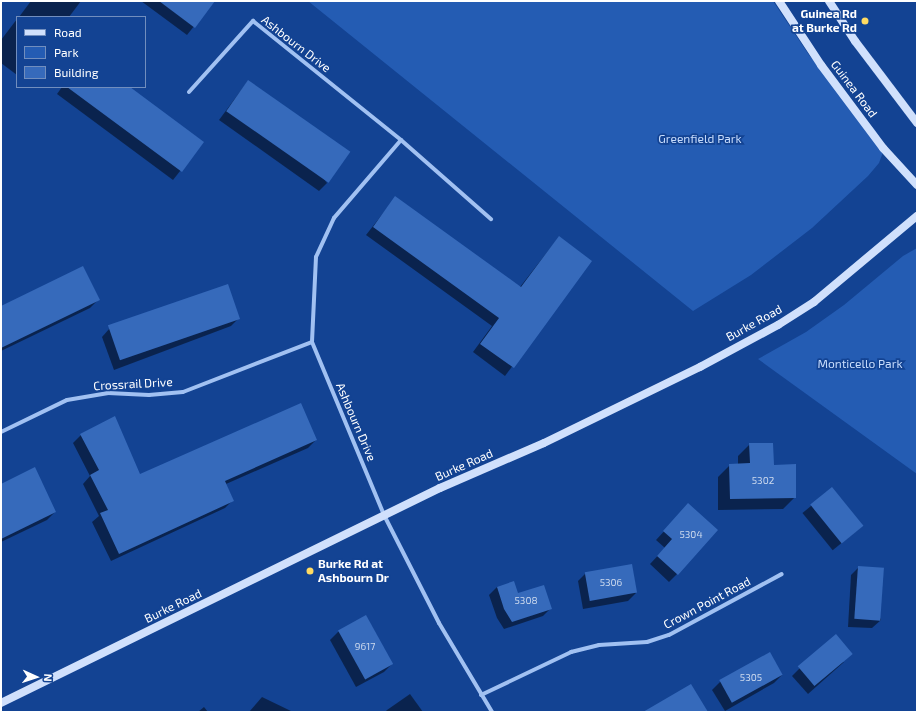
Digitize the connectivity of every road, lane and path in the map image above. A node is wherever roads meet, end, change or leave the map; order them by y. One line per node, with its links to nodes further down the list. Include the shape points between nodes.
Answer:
1 (779, 1): 6 (main road, Guinea Road, via 840,91 883,148)
2 (829, 1): 4 (main road, via 855,41)
3 (189, 92): 5 (street, Ashbourn Drive, via 253,22)
4 (917, 123)
5 (402, 140): 8 (street, Ashbourn Drive); 9 (street, Ashbourn Drive, via 334,218 316,257)
6 (917, 185)
7 (917, 216): 11 (main road, Burke Road, via 846,277 778,325 622,405 544,443 440,488)
8 (491, 219)
9 (312, 342): 10 (street, Crossrail Drive, via 183,392 149,395 108,393 67,400); 11 (street, Ashbourn Drive)
10 (1, 432)
11 (385, 517): 13 (street, Ashbourn Drive, via 439,623); 14 (main road, Burke Road)
12 (782, 574): 13 (street, Crown Point Road, via 670,635 647,642 600,645 571,652)
13 (481, 695): 15 (street, Ashbourn Drive)
14 (1, 703)
15 (492, 712)

